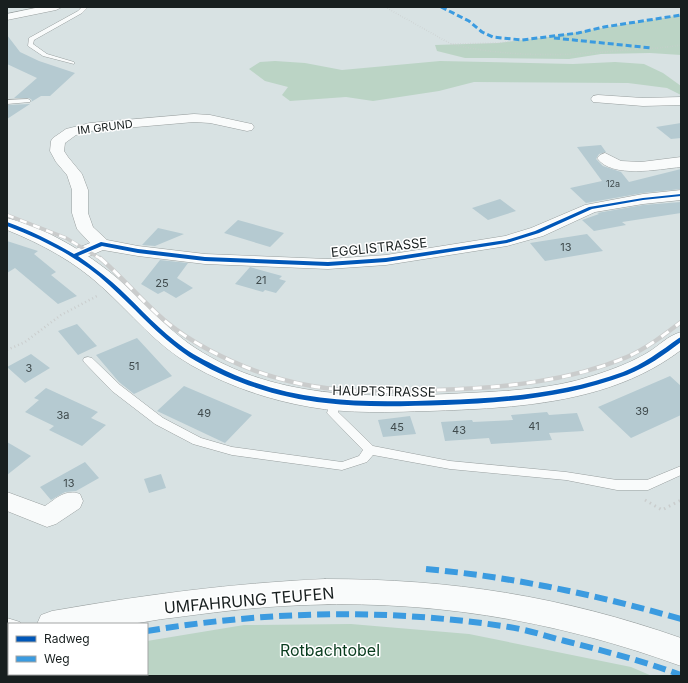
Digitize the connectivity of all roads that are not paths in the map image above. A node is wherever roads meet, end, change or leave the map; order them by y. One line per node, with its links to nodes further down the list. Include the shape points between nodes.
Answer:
1 (56, 7): 3 (street)
2 (85, 7): 4 (lane, via 30,42 36,50)
3 (7, 17)
4 (72, 63)
5 (598, 99): 7 (street)
6 (28, 101): 8 (lane)
7 (681, 101)
8 (7, 102)
9 (247, 127): 14 (street, IM GRUND, via 194,118 90,127 71,132 58,141 57,151 74,174 80,190 80,213 85,229)
10 (605, 158): 11 (street, via 617,165 641,167)
11 (681, 162)
12 (681, 195): 14 (street, EGGLISTRASSE, via 591,208 537,232 507,241 386,260 328,264 205,259)
13 (7, 224): 15 (street, HAUPTSTRASSE, via 42,238)
14 (101, 244): 15 (street)
15 (74, 256): 18 (street, HAUPTSTRASSE, via 109,283 178,348 199,360 223,373 276,391)
16 (681, 339): 18 (street, HAUPTSTRASSE, via 642,366 570,390 458,402)
17 (88, 360): 19 (lane, via 122,393 159,421 196,441 232,451 342,466 362,459)
18 (335, 402): 19 (lane, via 332,413)
19 (370, 450): 20 (lane, via 450,465 566,476 617,485 648,485)
20 (681, 470)
21 (7, 501): 22 (street, via 47,517)
22 (71, 501)
23 (58, 623): 24 (street, UMFAHRUNG TEUFEN, via 152,608 287,593 364,592 430,595 547,612 604,626)
24 (681, 652)

